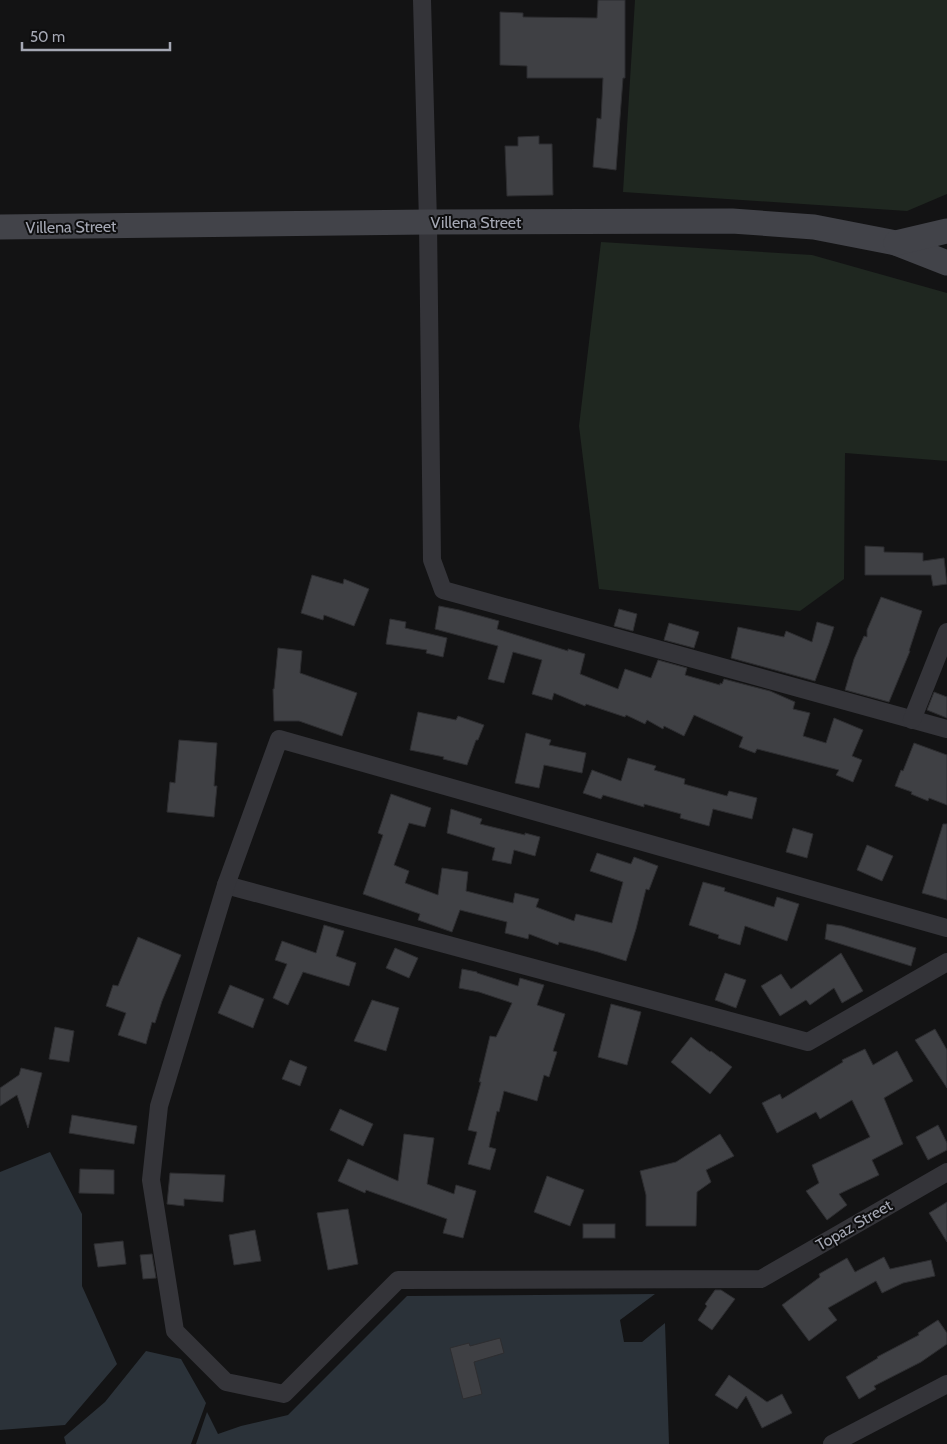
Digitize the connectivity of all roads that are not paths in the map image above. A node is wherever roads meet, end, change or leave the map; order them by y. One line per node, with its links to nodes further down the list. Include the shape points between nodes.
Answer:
1 (422, 0): 2 (street)
2 (428, 222): 3 (main road, Villena Street); 5 (main road, Villena Street, via 732,221 814,227); 8 (street, via 432,560 442,590)
3 (0, 228)
4 (947, 231): 5 (main road)
5 (896, 243): 6 (main road, Villena Street)
6 (947, 262)
7 (947, 632): 8 (street)
8 (912, 720): 9 (street)
9 (947, 729)
10 (226, 885): 11 (street, via 279,738); 12 (street, via 808,1042); 13 (street, Topaz Street, via 159,1106 151,1180 175,1331 226,1382 284,1394 398,1280 761,1279)
11 (947, 928)
12 (947, 962)
13 (947, 1172)
14 (947, 1384): 15 (street)
15 (832, 1444)

